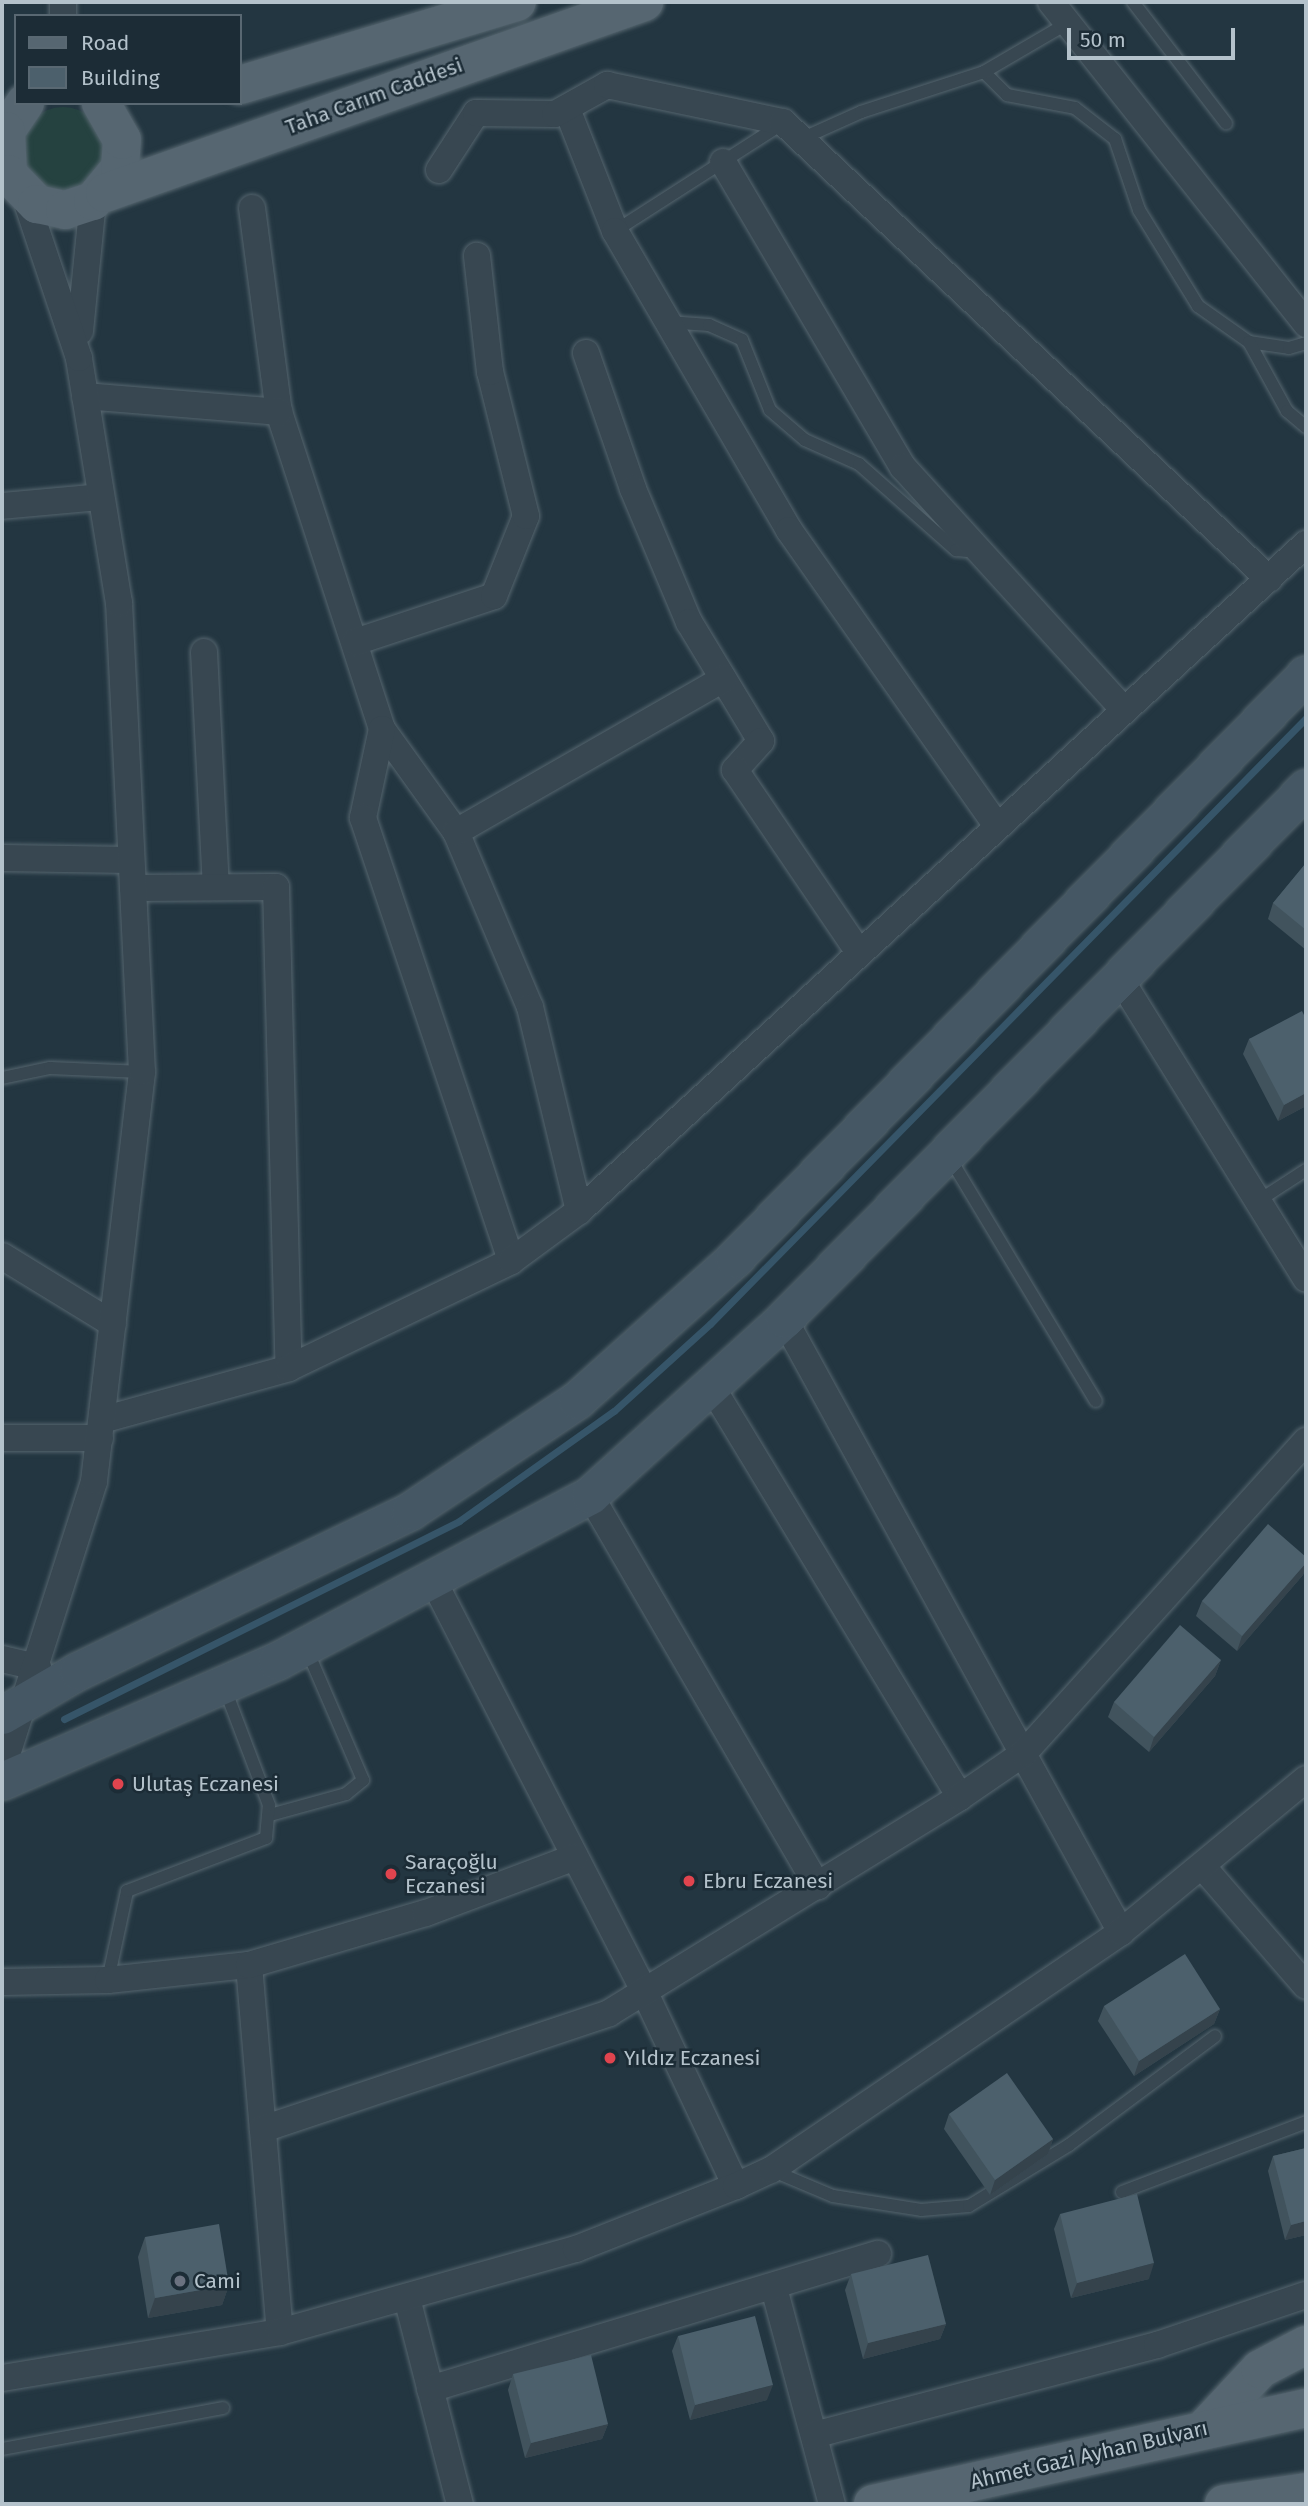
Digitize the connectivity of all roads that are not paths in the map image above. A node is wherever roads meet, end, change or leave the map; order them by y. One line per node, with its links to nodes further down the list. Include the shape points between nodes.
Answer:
1 (517, 2): 7 (main road, Taha Carım Caddesi)
2 (645, 2): 16 (main road, Taha Carım Caddesi)
3 (1051, 2): 5 (street)
4 (1133, 2): 11 (lane)
5 (1068, 23): 6 (lane); 21 (street)
6 (984, 72): 12 (lane); 22 (lane, via 1007,95 1075,108 1115,139 1139,210 1198,306)
7 (242, 84)
8 (102, 105): 16 (main road, via 122,140 120,168)
9 (16, 106): 15 (main road, via 3,145)
10 (567, 108): 12 (street, via 591,90 624,85); 14 (street, via 542,115 476,113); 18 (street)
11 (1226, 123)
12 (792, 131): 13 (lane); 33 (street)
13 (723, 162): 18 (lane); 32 (street, via 903,467)
14 (439, 170)
15 (14, 187): 16 (main road, Taha Carım Caddesi, via 65,210); 25 (street)
16 (99, 197): 25 (street, via 81,274)
17 (252, 208): 27 (street)
18 (615, 231): 20 (street)
19 (477, 256): 34 (street, via 490,372 526,516 494,596)
20 (668, 322): 32 (lane, via 709,326 742,340 770,410 805,440 859,464 956,550); 41 (street, via 789,530)
21 (1306, 324)
22 (1248, 342): 23 (lane, via 1289,348); 28 (lane, via 1287,411)
23 (1306, 343)
24 (586, 353): 37 (street, via 663,562)
25 (79, 358): 26 (street)
26 (85, 396): 27 (street); 29 (street)
27 (279, 412): 34 (street)
28 (1306, 427)
29 (102, 497): 30 (street); 44 (street, via 119,603)
30 (2, 506)
31 (1306, 544): 33 (street)
32 (980, 552): 38 (street)
33 (1269, 579): 38 (street)
34 (355, 642): 39 (street)
35 (204, 652): 45 (street)
36 (1306, 674): 71 (main road, via 734,1259 577,1400 400,1516)
37 (723, 679): 42 (street); 47 (street, via 761,741 735,770)
38 (1124, 709): 41 (street)
39 (382, 729): 42 (street); 56 (street, via 363,818)
40 (1306, 788): 48 (main road)
41 (996, 824): 47 (street)
42 (456, 832): 54 (street, via 530,1007)
43 (2, 858): 44 (street)
44 (131, 860): 46 (street)
45 (216, 887): 46 (street); 60 (street, via 276,887)
46 (133, 888): 49 (street)
47 (858, 951): 54 (street)
48 (1119, 977): 51 (main road); 53 (street)
49 (142, 1072): 50 (lane, via 50,1068); 59 (street)
50 (2, 1078)
51 (946, 1152): 58 (main road); 62 (lane)
52 (1306, 1170): 53 (lane)
53 (1258, 1201): 57 (street)
54 (579, 1211): 56 (street)
55 (2, 1256): 59 (street)
56 (512, 1261): 60 (street)
57 (1306, 1279)
58 (784, 1320): 61 (main road); 72 (street)
59 (113, 1324): 63 (street)
60 (289, 1368): 63 (street)
61 (713, 1389): 66 (main road); 76 (street)
62 (1096, 1401)
63 (101, 1429): 64 (street); 71 (street, via 94,1481)
64 (2, 1438)
65 (1306, 1441): 72 (street)
66 (590, 1495): 67 (main road); 80 (street)
67 (434, 1582): 68 (main road); 78 (street)
68 (305, 1646): 70 (main road); 77 (lane, via 363,1780 346,1794)
69 (2, 1659): 71 (street)
70 (223, 1684): 75 (main road); 77 (lane)
71 (22, 1694): 73 (street)
72 (1024, 1753): 76 (street); 81 (street)
73 (2, 1770)
74 (1306, 1779): 79 (street)
75 (2, 1781)
76 (960, 1797): 80 (street)
77 (270, 1815): 83 (lane, via 266,1838 127,1891)
78 (575, 1857): 82 (street, via 426,1913); 86 (street)
79 (1203, 1867): 81 (street); 85 (street)
80 (818, 1886): 86 (street)
81 (1121, 1932): 90 (street)
82 (249, 1965): 83 (street); 89 (street)
83 (108, 1980): 84 (street)
84 (2, 1982)
85 (1306, 1986)
86 (646, 1995): 89 (street, via 568,2030); 91 (street)
87 (1216, 2036): 90 (lane, via 1069,2146 969,2206 921,2210 833,2196)
88 (1306, 2122): 92 (lane)
89 (263, 2129): 97 (street)
90 (771, 2170): 91 (street)
91 (736, 2186): 96 (street, via 587,2245)
92 (1122, 2192)
93 (878, 2254): 94 (street)
94 (774, 2288): 100 (street); 104 (street)
95 (1306, 2295): 104 (street, via 1157,2346)
96 (407, 2298): 97 (street); 100 (street)
97 (280, 2332): 99 (street)
98 (1306, 2345): 103 (main road, via 1260,2369)
99 (2, 2378)
100 (430, 2389): 107 (street)
101 (223, 2408): 105 (lane)
102 (1306, 2408): 103 (main road, Ahmet Gazi Ayhan Bulvarı)
103 (1206, 2427): 109 (main road, Ahmet Gazi Ayhan Bulvarı)
104 (814, 2435): 108 (street)
105 (2, 2449)
106 (1306, 2492): 110 (main road)
107 (460, 2504)
108 (832, 2504)
109 (873, 2504)
110 (1223, 2504)

